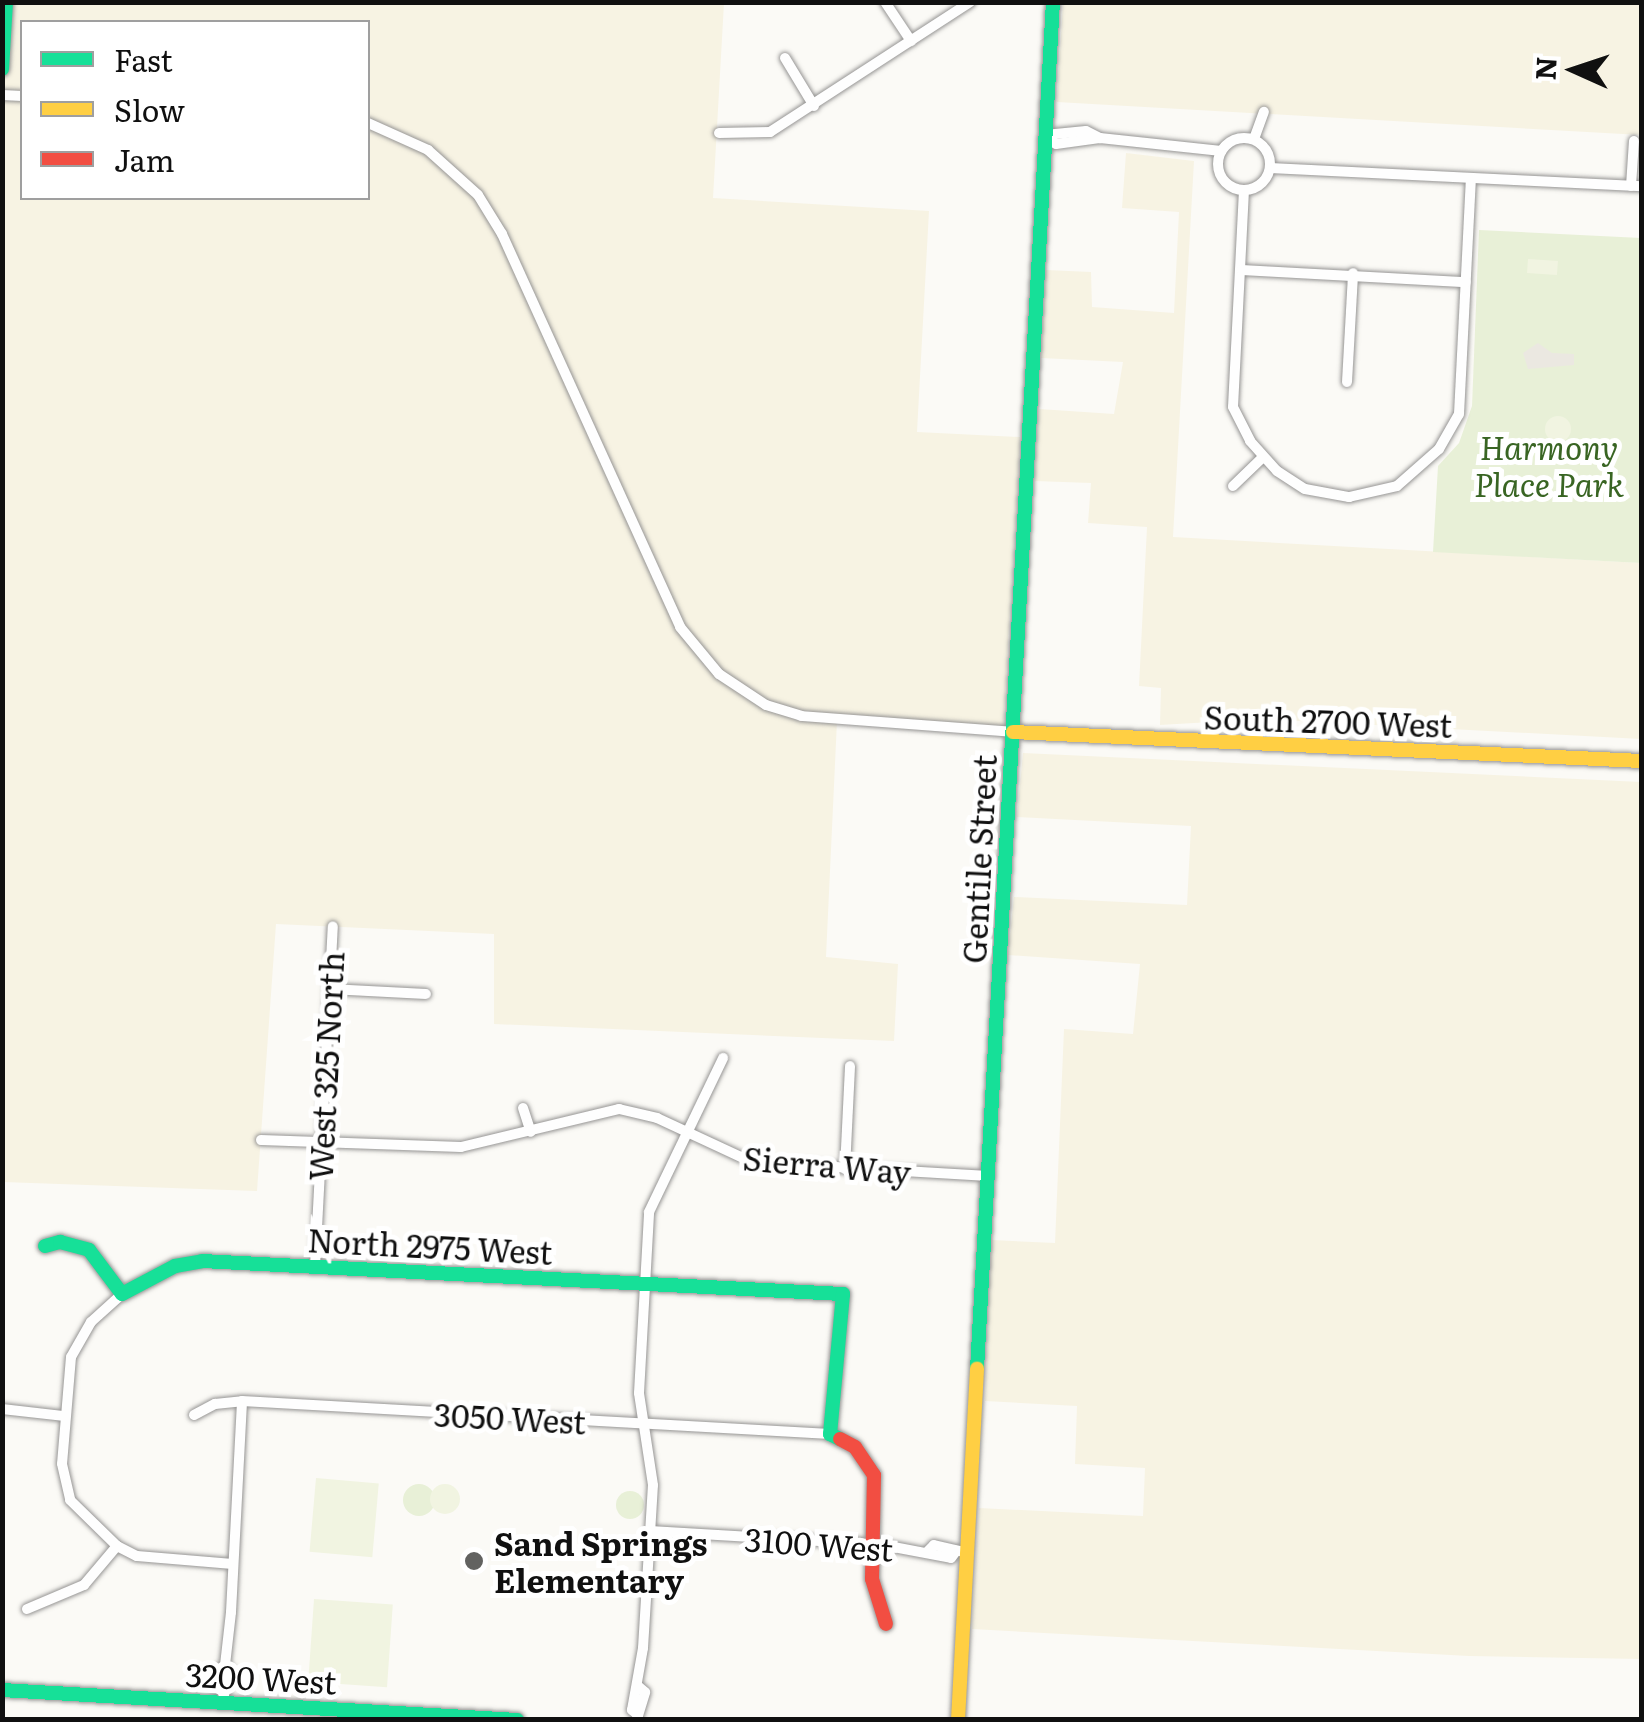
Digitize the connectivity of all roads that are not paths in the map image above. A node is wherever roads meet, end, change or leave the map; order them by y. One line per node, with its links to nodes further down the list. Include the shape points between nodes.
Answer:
1 (6, 2): 7 (main road)
2 (885, 2): 5 (street)
3 (970, 2): 5 (street)
4 (1053, 2): 12 (main road, Gentile Street)
5 (910, 41): 8 (street)
6 (785, 58): 8 (street)
7 (2, 68)
8 (814, 106): 11 (street, via 770,132)
9 (1264, 112): 13 (street)
10 (370, 124): 26 (street, via 428,150 478,195 502,234 680,627 719,674 800,716)
11 (719, 133)
12 (1045, 136): 15 (street, via 1086,131); 26 (main road, Gentile Street)
13 (1254, 139): 15 (street, via 1232,140); 16 (street, via 1267,150)
14 (1634, 141): 18 (street)
15 (1221, 151): 19 (street, via 1222,177)
16 (1270, 168): 17 (street); 19 (street, via 1258,186)
17 (1472, 178): 18 (street); 22 (street)
18 (1636, 186)
19 (1244, 190): 20 (street)
20 (1242, 270): 21 (street); 24 (street, via 1232,399)
21 (1353, 273): 22 (street); 23 (street)
22 (1466, 282): 24 (street, via 1459,410 1419,468 1374,495 1305,489)
23 (1347, 382)
24 (1262, 457): 25 (street)
25 (1233, 486)
26 (1013, 732): 27 (main road, South 2700 West); 39 (main road, Gentile Street)
27 (1642, 761)
28 (333, 926): 29 (street, West 325 North)
29 (330, 989): 30 (street); 37 (street, West 325 North)
30 (426, 994)
31 (722, 1058): 35 (street)
32 (850, 1066): 38 (street)
33 (523, 1108): 34 (street)
34 (532, 1132): 35 (street, Sierra Way, via 619,1109); 37 (street, Sierra Way, via 424,1149)
35 (686, 1134): 38 (street, Sierra Way, via 752,1162); 42 (street, via 650,1204)
36 (261, 1140): 37 (street, Sierra Way)
37 (321, 1145): 41 (street, West 325 North)
38 (846, 1168): 39 (street, Sierra Way)
39 (988, 1176): 53 (main road, Gentile Street)
40 (45, 1246): 43 (main road, via 74,1243 90,1250)
41 (315, 1266): 42 (main road, North 2975 West); 43 (main road, North 2975 West, via 188,1263)
42 (645, 1284): 48 (street); 49 (main road, North 2975 West, via 843,1294)
43 (122, 1294): 47 (street, via 81,1337)
44 (242, 1402): 46 (street, 3050 West, via 214,1404); 48 (street, 3050 West); 54 (street)
45 (2, 1409): 47 (street)
46 (194, 1415)
47 (63, 1416): 52 (street, via 70,1500)
48 (642, 1424): 49 (street, 3050 West); 50 (street, via 653,1484)
49 (830, 1434): 51 (main road, via 855,1447 874,1475)
50 (650, 1531): 51 (street, 3100 West); 60 (street, via 639,1687 645,1692)
51 (873, 1545): 53 (street, 3100 West, via 951,1558); 56 (main road, via 873,1593)
52 (116, 1546): 54 (street, via 156,1561); 55 (street, via 84,1585)
53 (961, 1551): 62 (main road, Gentile Street)
54 (233, 1564): 58 (street, via 225,1666 230,1687)
55 (27, 1609)
56 (886, 1624)
57 (2, 1690): 58 (main road, 3200 West)
58 (223, 1697): 59 (main road, 3200 West)
59 (409, 1717): 61 (main road, 3200 West)
60 (638, 1717)
61 (517, 1720)
62 (958, 1720)

